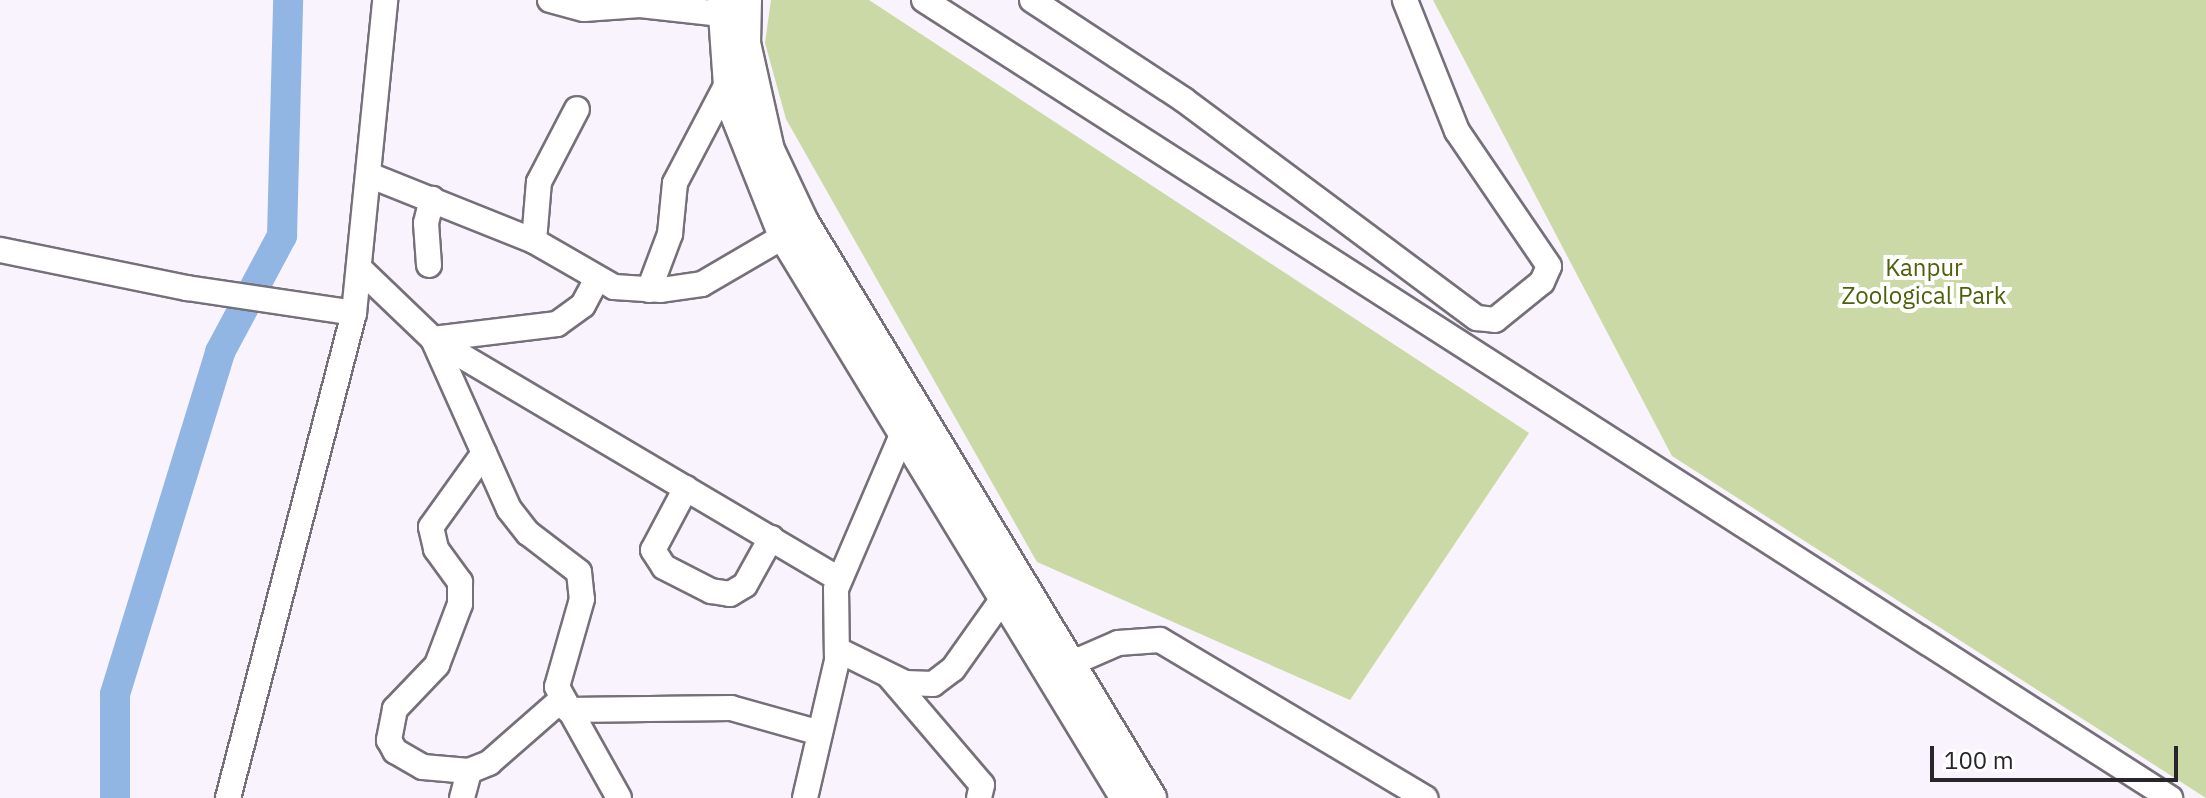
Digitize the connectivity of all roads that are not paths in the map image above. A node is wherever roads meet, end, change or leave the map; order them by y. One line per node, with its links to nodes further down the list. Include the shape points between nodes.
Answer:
1 (385, 0): 9 (street)
2 (550, 0): 6 (street, via 584,9)
3 (924, 0): 40 (street)
4 (1032, 0): 5 (street, via 1197,109 1477,318 1495,320 1542,282 1549,266 1457,131)
5 (1405, 0)
6 (734, 8): 7 (main road); 27 (main road, via 769,150 803,222)
7 (728, 82): 11 (main road, via 748,154); 17 (street, via 675,183 668,241)
8 (577, 109): 12 (street, via 539,182)
9 (369, 175): 10 (street); 15 (street)
10 (432, 199): 12 (street); 14 (street, via 426,223)
11 (784, 236): 17 (street, via 702,284); 20 (main road)
12 (534, 241): 16 (street)
13 (0, 250): 18 (street)
14 (429, 265)
15 (360, 269): 18 (street); 19 (street)
16 (597, 279): 17 (street, via 614,287); 19 (street, via 583,305 557,324)
17 (649, 290)
18 (354, 313): 32 (street)
19 (433, 339): 21 (street); 22 (street)
20 (903, 433): 24 (street); 25 (main road)
21 (484, 453): 29 (street, via 518,523 573,565 583,585 558,674); 31 (street, via 431,527 436,549 460,582 460,604 437,665 395,709 389,740 395,751 423,767)
22 (686, 488): 23 (street); 23 (street, via 653,550 664,567 711,591 730,594 745,585)
23 (771, 538): 24 (street)
24 (839, 579): 26 (street)
25 (1004, 597): 28 (street, via 942,679 919,686); 37 (main road)
26 (838, 650): 28 (street); 30 (street)
27 (1070, 664): 38 (main road); 39 (street, via 1118,643 1160,640)
28 (889, 675): 36 (street, via 982,785)
29 (565, 704): 30 (street, via 731,708); 31 (street, via 489,763); 34 (street)
30 (820, 733): 35 (street)
31 (469, 771): 33 (street)
32 (228, 798)
33 (462, 798)
34 (619, 798)
35 (805, 798)
36 (979, 798)
37 (1126, 798)
38 (1151, 798)
39 (1425, 798)
40 (2170, 798)

